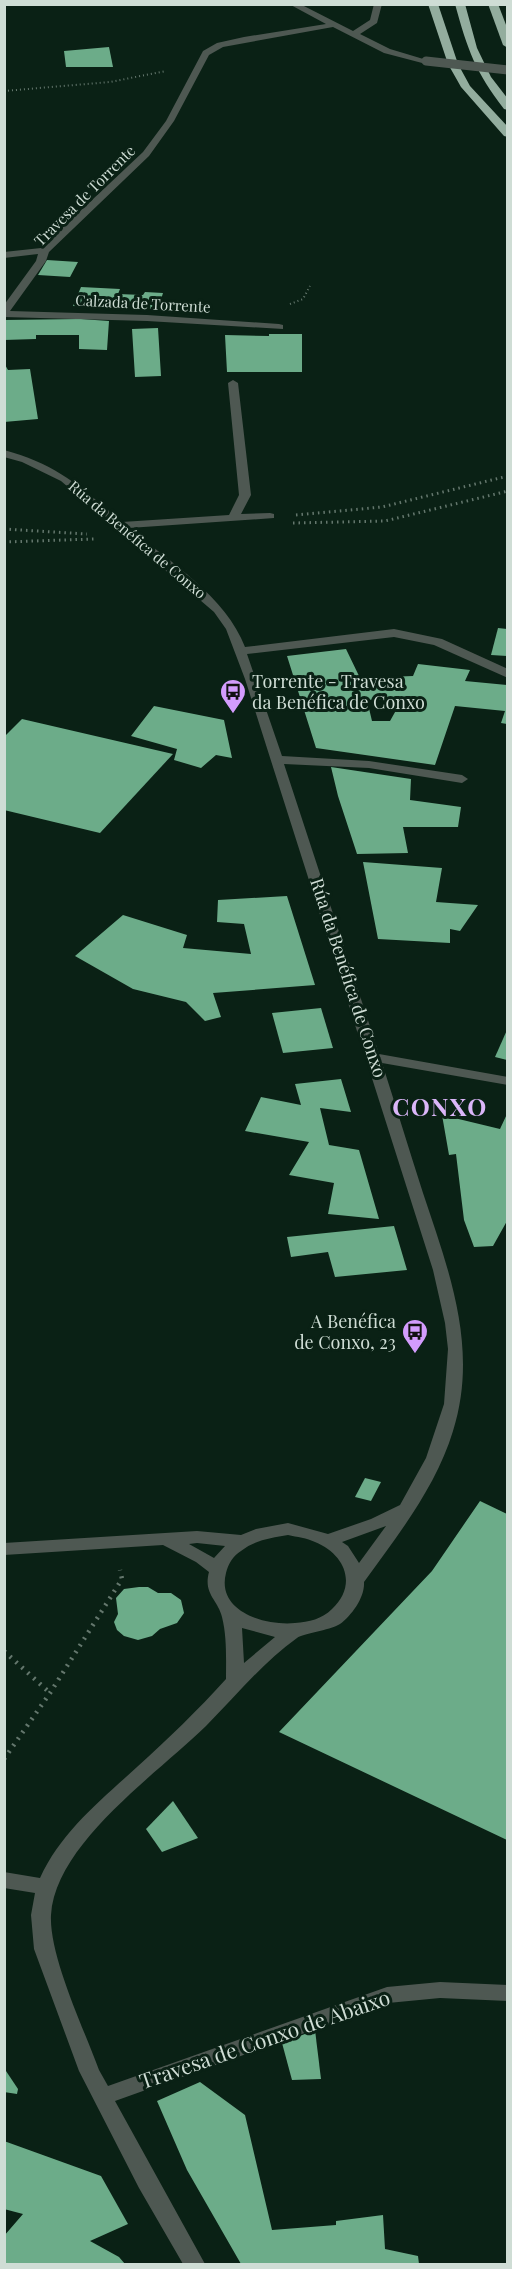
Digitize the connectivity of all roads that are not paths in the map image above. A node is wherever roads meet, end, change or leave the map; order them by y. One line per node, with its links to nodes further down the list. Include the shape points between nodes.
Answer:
1 (292, 4): 6 (street)
2 (378, 4): 7 (street, via 372,26)
3 (434, 4): 11 (highway, via 453,64 466,87)
4 (460, 4): 10 (highway, via 472,48 486,78)
5 (493, 4): 8 (highway)
6 (333, 25): 7 (street); 12 (street, Travesa de Torrente, via 244,39 206,53 184,96 146,154)
7 (351, 34): 9 (street, bridge, via 396,54 426,61)
8 (507, 45)
9 (507, 70)
10 (507, 107)
11 (507, 134)
12 (44, 251): 13 (street); 14 (street, Travesa de Torrente)
13 (4, 255)
14 (4, 314): 15 (street, Calzada de Torrente)
15 (279, 327)
16 (233, 383): 19 (street, via 245,495)
17 (4, 453): 20 (street, Rúa da Benéfica de Conxo, via 65,479)
18 (270, 516): 19 (street)
19 (234, 517): 20 (street)
20 (120, 525): 21 (street, Rúa da Benéfica de Conxo, via 218,609)
21 (241, 651): 22 (street, via 394,633 438,642); 23 (street, Rúa da Benéfica de Conxo)
22 (507, 674)
23 (276, 760): 24 (street, via 330,759); 25 (street, Rúa da Benéfica de Conxo)
24 (462, 779)
25 (373, 1057): 26 (street); 27 (street, Rúa da Benéfica de Conxo, via 449,1303 455,1342 456,1373 443,1438)
26 (507, 1081)
27 (410, 1507): 29 (street); 33 (street, Rúa da Benéfica de Conxo)
28 (167, 1540): 30 (street, via 197,1537); 31 (street); 32 (street)
29 (329, 1540): 30 (street, via 288,1529); 33 (street, via 352,1562)
30 (240, 1541): 32 (street, via 221,1558)
31 (4, 1549)
32 (216, 1569): 34 (street, via 215,1584)
33 (357, 1578): 35 (street, Rúa da Benéfica de Conxo, via 351,1600 335,1617)
34 (230, 1611): 35 (street, Rúa da Benéfica de Conxo, via 261,1627); 36 (street, via 235,1638)
35 (295, 1630): 36 (street, Rúa da Benéfica de Conxo)
36 (235, 1681): 38 (street, Rúa da Benéfica de Conxo, via 200,1720 83,1828 55,1866)
37 (4, 1880): 38 (street)
38 (46, 1887): 40 (street, Rúa da Benéfica de Conxo, via 41,1915 44,1949)
39 (505, 1998): 40 (street, Travesa de Conxo de Abaixo, via 440,1990 387,1995)
40 (102, 2097): 41 (street, Rúa da Benéfica de Conxo)
41 (194, 2265)

